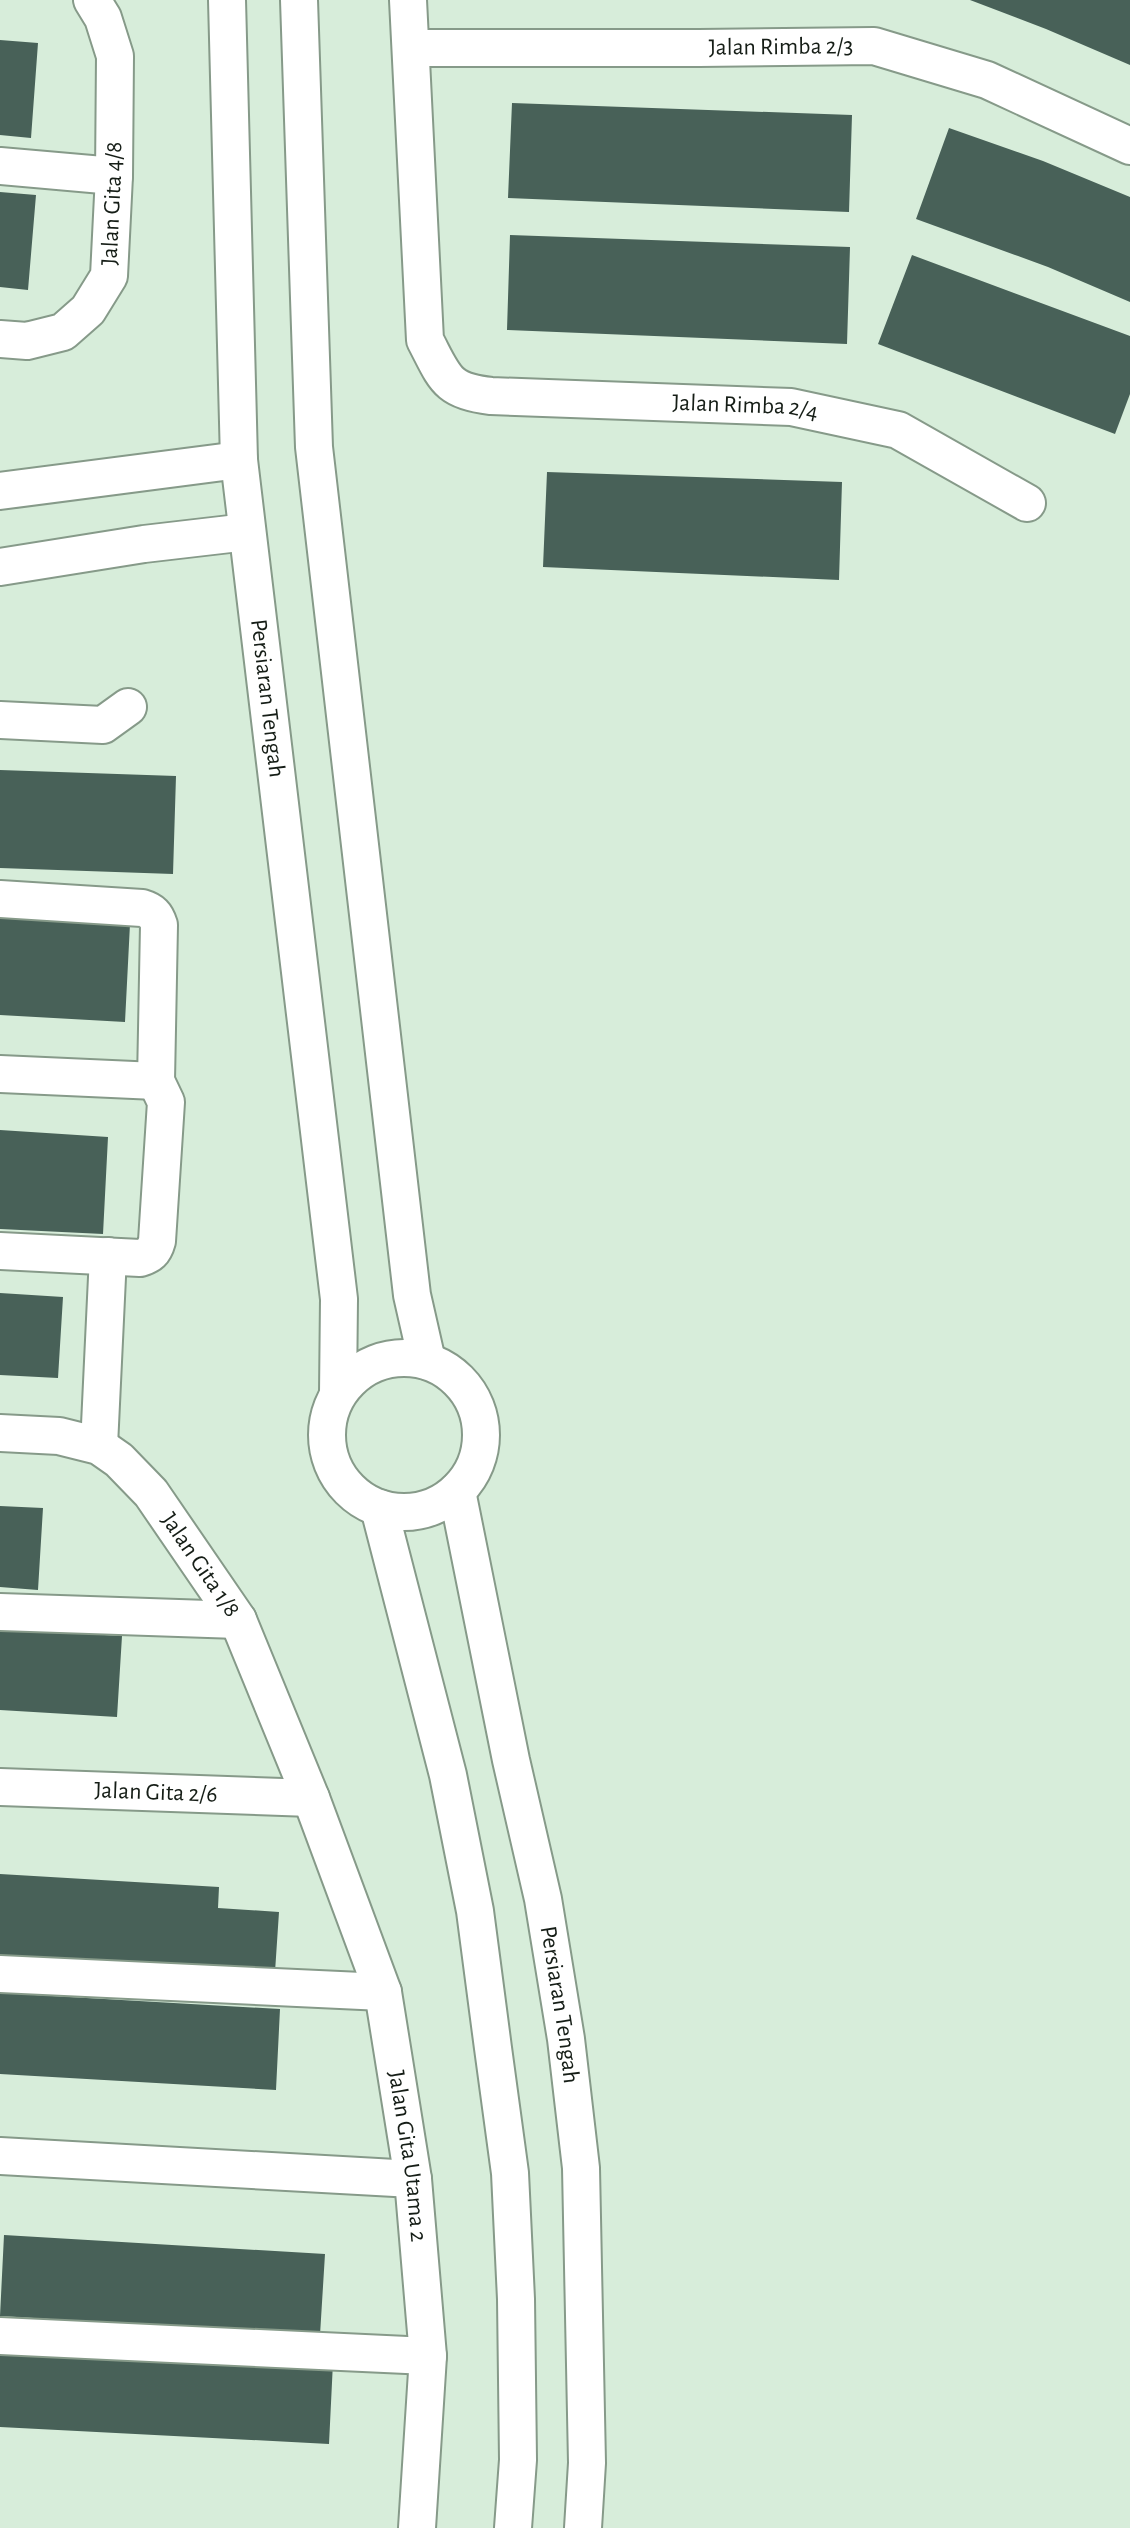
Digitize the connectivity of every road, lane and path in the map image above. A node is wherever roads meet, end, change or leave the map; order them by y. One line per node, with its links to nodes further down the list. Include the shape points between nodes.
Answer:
1 (92, 0): 8 (street, Jalan Gita 4/8, via 115,56)
2 (227, 0): 10 (street, Persiaran Tengah)
3 (299, 0): 22 (street, via 314,447 412,1295)
4 (408, 0): 5 (street)
5 (411, 48): 6 (street, Jalan Rimba 2/3, via 874,46 987,80); 12 (street, Jalan Rimba 2/4, via 425,340 446,381 468,393 491,396 807,410 898,430)
6 (1130, 146)
7 (0, 166): 8 (street)
8 (114, 176): 9 (street, Jalan Gita 4/8, via 109,276 88,310 63,332 27,341)
9 (0, 339)
10 (239, 460): 11 (street); 13 (street, Persiaran Tengah)
11 (0, 491)
12 (1027, 503)
13 (247, 532): 14 (street); 23 (street, Persiaran Tengah, via 339,1299)
14 (0, 567)
15 (128, 707): 16 (street, via 103,725)
16 (0, 720)
17 (0, 899): 19 (street, via 151,911 159,925)
18 (0, 1074): 19 (street)
19 (156, 1081): 21 (street, via 166,1102 155,1250 140,1258)
20 (0, 1251): 21 (street)
21 (108, 1256): 25 (street)
22 (427, 1361): 23 (street, Persiaran Tengah, via 387,1359 351,1377); 26 (street, Persiaran Tengah, via 461,1382 480,1418 479,1458)
23 (338, 1393): 27 (street, Persiaran Tengah, via 326,1432 331,1461 347,1487)
24 (0, 1433): 25 (street, Jalan Gita 1/8, via 59,1436)
25 (99, 1446): 29 (street, Jalan Gita 1/8, via 151,1493)
26 (457, 1491): 27 (street, Persiaran Tengah, via 421,1511); 40 (street, Persiaran Tengah, via 543,1899 566,2039 581,2168 587,2463)
27 (379, 1508): 39 (street, via 448,1775 475,1911 500,2095 516,2299 518,2460)
28 (0, 1612): 29 (street)
29 (238, 1620): 31 (street, Jalan Gita 1/8)
30 (0, 1787): 31 (street, Jalan Gita 2/6)
31 (311, 1798): 33 (street, Jalan Gita Utama 2)
32 (0, 1974): 33 (street)
33 (383, 1992): 35 (street, Jalan Gita Utama 2)
34 (0, 2156): 35 (street)
35 (413, 2179): 37 (street, Jalan Gita Utama 2)
36 (0, 2336): 37 (street)
37 (428, 2356): 38 (street, Jalan Gita Utama 2)
38 (417, 2528)
39 (513, 2528)
40 (583, 2528)

